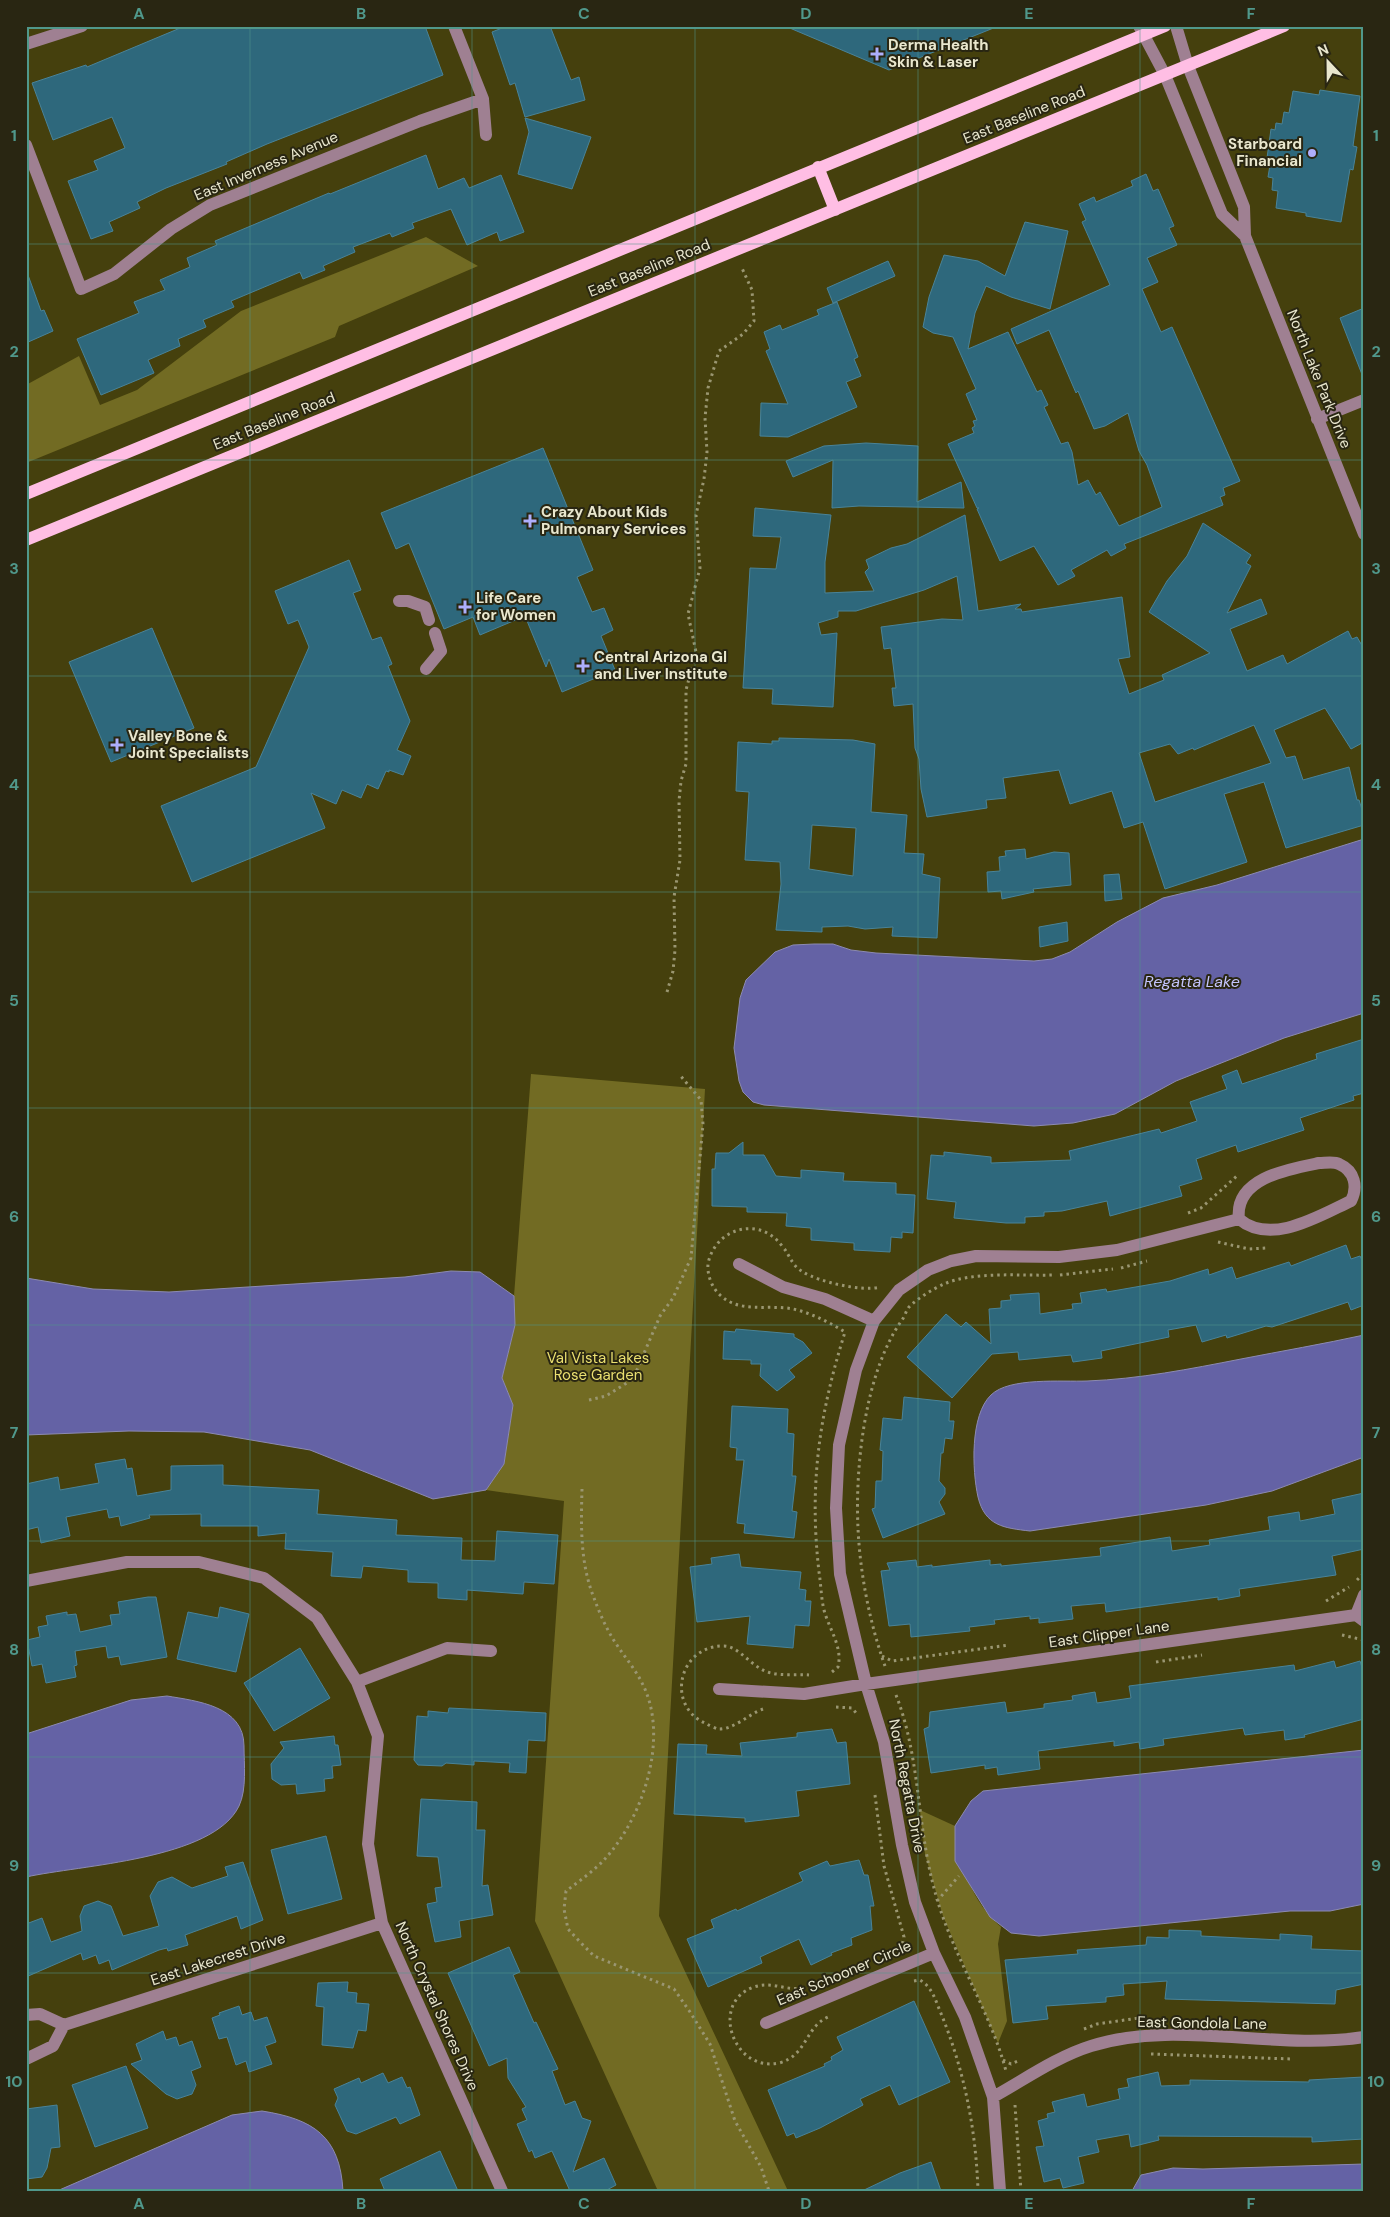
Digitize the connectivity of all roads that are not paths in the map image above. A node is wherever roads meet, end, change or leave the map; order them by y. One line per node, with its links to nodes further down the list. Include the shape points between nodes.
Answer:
1 (82, 26): 7 (street)
2 (454, 26): 10 (street)
3 (1165, 26): 6 (main road, East Baseline Road)
4 (1176, 26): 8 (street, North Lake Park Drive)
5 (1284, 26): 8 (main road, East Baseline Road)
6 (1141, 31): 9 (street, North Lake Park Drive); 13 (main road, East Baseline Road)
7 (26, 44)
8 (1188, 66): 9 (main road, East Baseline Road); 15 (street, North Lake Park Drive, via 1244,207)
9 (1165, 75): 14 (main road, East Baseline Road); 15 (street, North Lake Park Drive, via 1222,214)
10 (483, 99): 11 (street); 12 (street, East Inverness Avenue, via 210,205 171,229 114,274 81,289)
11 (486, 135)
12 (26, 145)
13 (818, 168): 14 (main road); 18 (main road, East Baseline Road)
14 (835, 210): 20 (main road, East Baseline Road)
15 (1245, 236): 17 (street, North Lake Park Drive)
16 (1364, 400): 17 (street)
17 (1317, 419): 19 (street, North Lake Park Drive)
18 (26, 494)
19 (1364, 534)
20 (26, 540)
21 (399, 601): 22 (street, via 425,608)
22 (430, 620)
23 (435, 633): 24 (street, via 441,651)
24 (426, 670)
25 (1239, 1219): 25 (street, via 1250,1228 1269,1232 1288,1227 1351,1201 1355,1192 1354,1180 1338,1163 1290,1169 1256,1183 1244,1195 1238,1208); 27 (street, North Regatta Drive, via 1117,1250 1059,1257 976,1256 952,1261 915,1277 899,1290)
26 (739, 1264): 27 (street, via 783,1287 825,1299)
27 (874, 1321): 33 (street, North Regatta Drive, via 856,1370 839,1445 836,1508 840,1574)
28 (26, 1581): 32 (street, North Crystal Shores Drive, via 127,1562 199,1562 264,1578 317,1618)
29 (1364, 1595): 30 (street, East Clipper Lane)
30 (1360, 1618): 33 (street, East Clipper Lane)
31 (490, 1651): 32 (street, via 447,1648)
32 (357, 1682): 35 (street, North Crystal Shores Drive, via 378,1736 368,1844)
33 (866, 1684): 34 (street, East Clipper Lane, via 804,1694); 36 (street, North Regatta Drive, via 884,1742 915,1902)
34 (719, 1689)
35 (382, 1924): 39 (street, East Lakecrest Drive); 43 (street, North Crystal Shores Drive)
36 (934, 1953): 38 (street, East Schooner Circle); 42 (street, North Regatta Drive, via 965,2017)
37 (26, 2015): 39 (street, via 40,2014)
38 (766, 2023)
39 (64, 2025): 41 (street, via 53,2046)
40 (1364, 2037): 42 (street, East Gondola Lane, via 1329,2041 1131,2037 1090,2046)
41 (26, 2059)
42 (993, 2097): 44 (street, North Regatta Drive)
43 (502, 2191)
44 (1000, 2191)

